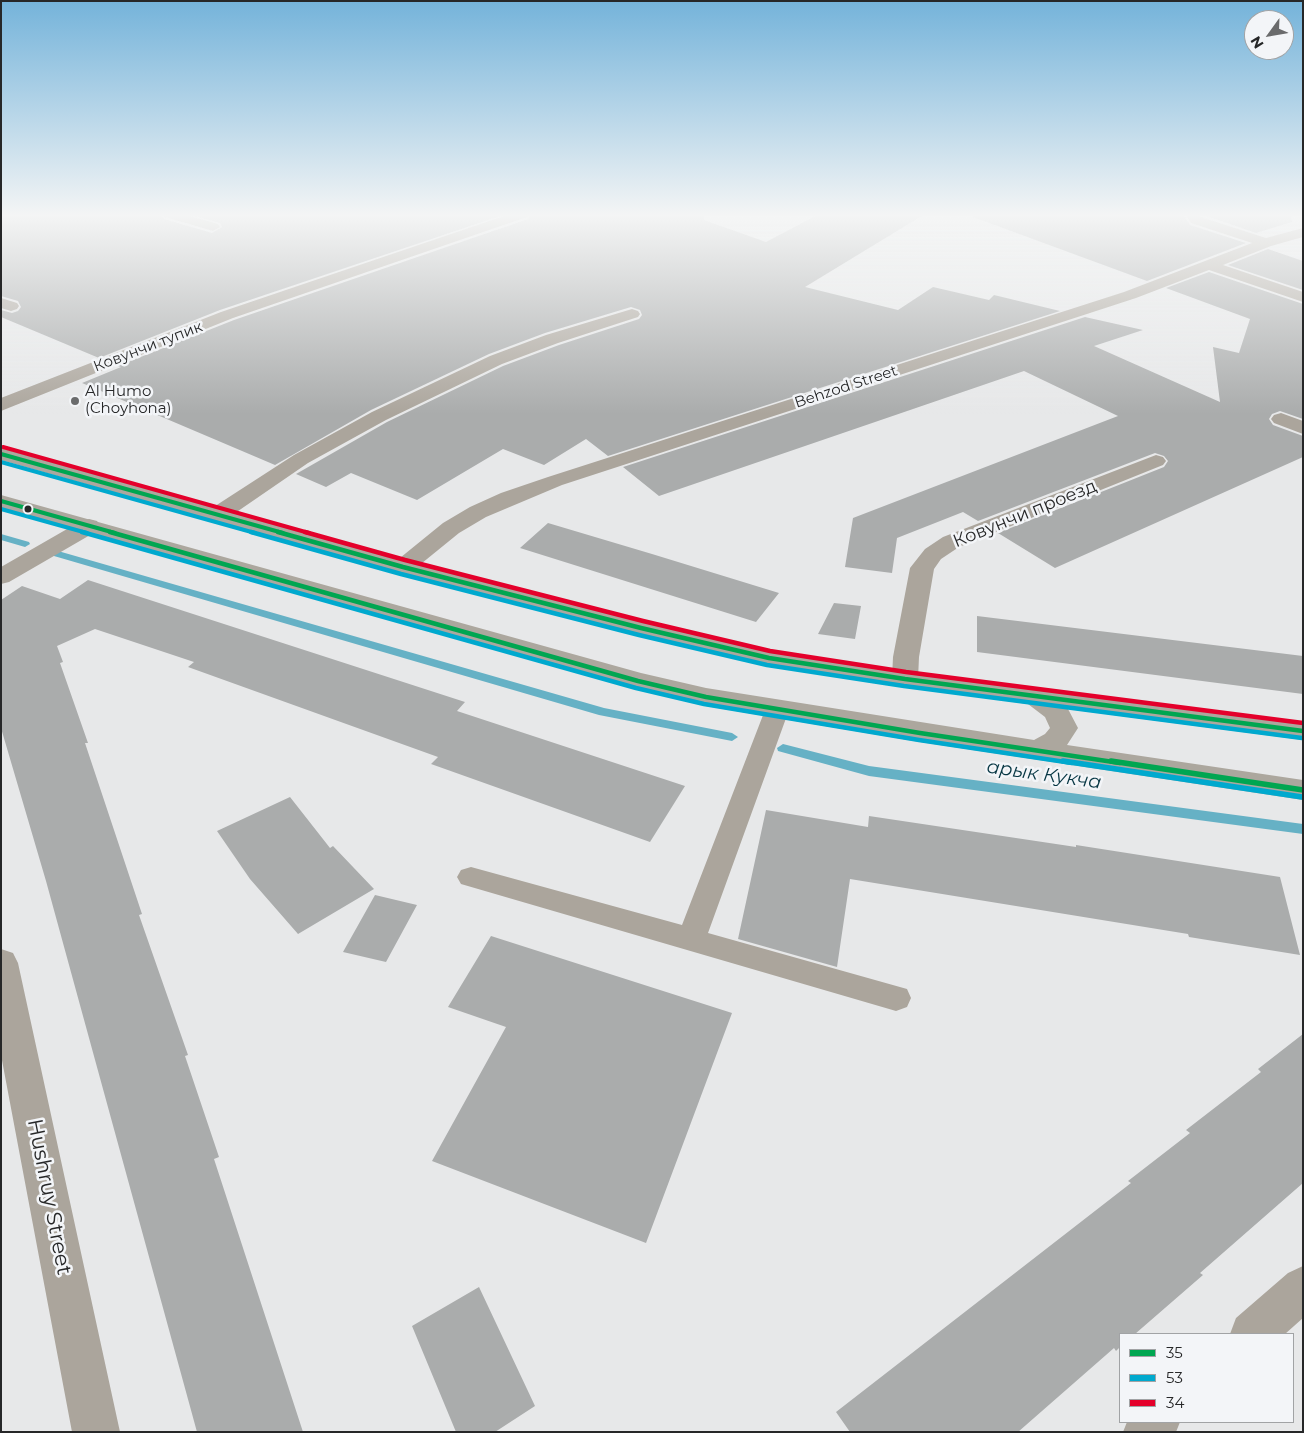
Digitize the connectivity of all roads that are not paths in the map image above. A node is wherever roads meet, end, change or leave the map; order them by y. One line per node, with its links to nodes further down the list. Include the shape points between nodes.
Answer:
1 (329, 281): 6 (street, Ковунчи тупик, via 227,316)
2 (1165, 281): 14 (street, Behzod Street, via 509,498 451,528)
3 (1256, 281): 4 (street)
4 (1303, 297)
5 (632, 314): 12 (street, via 496,360 379,416 301,459)
6 (1, 405)
7 (1281, 418): 8 (street)
8 (1303, 428)
9 (1, 454): 12 (main road)
10 (1156, 461): 16 (street, Ковунчи проезд, via 951,542 933,554 922,568)
11 (1, 500): 13 (main road)
12 (217, 515): 14 (main road)
13 (89, 526): 15 (street); 18 (main road, via 638,681)
14 (403, 567): 16 (main road, via 712,646)
15 (1, 576)
16 (905, 679): 17 (main road)
17 (1037, 697): 19 (main road); 20 (main road, via 1056,712 1064,728 1055,741)
18 (777, 710): 20 (main road); 23 (lane)
19 (1303, 731)
20 (1038, 751): 21 (main road)
21 (1303, 790)
22 (471, 877): 23 (lane)
23 (691, 939): 25 (lane)
24 (1, 963): 29 (street, Hushruy Street)
25 (896, 998)
26 (1303, 1288): 27 (street)
27 (1253, 1333)
28 (1156, 1423): 30 (street)
29 (96, 1432)
30 (1146, 1432)

